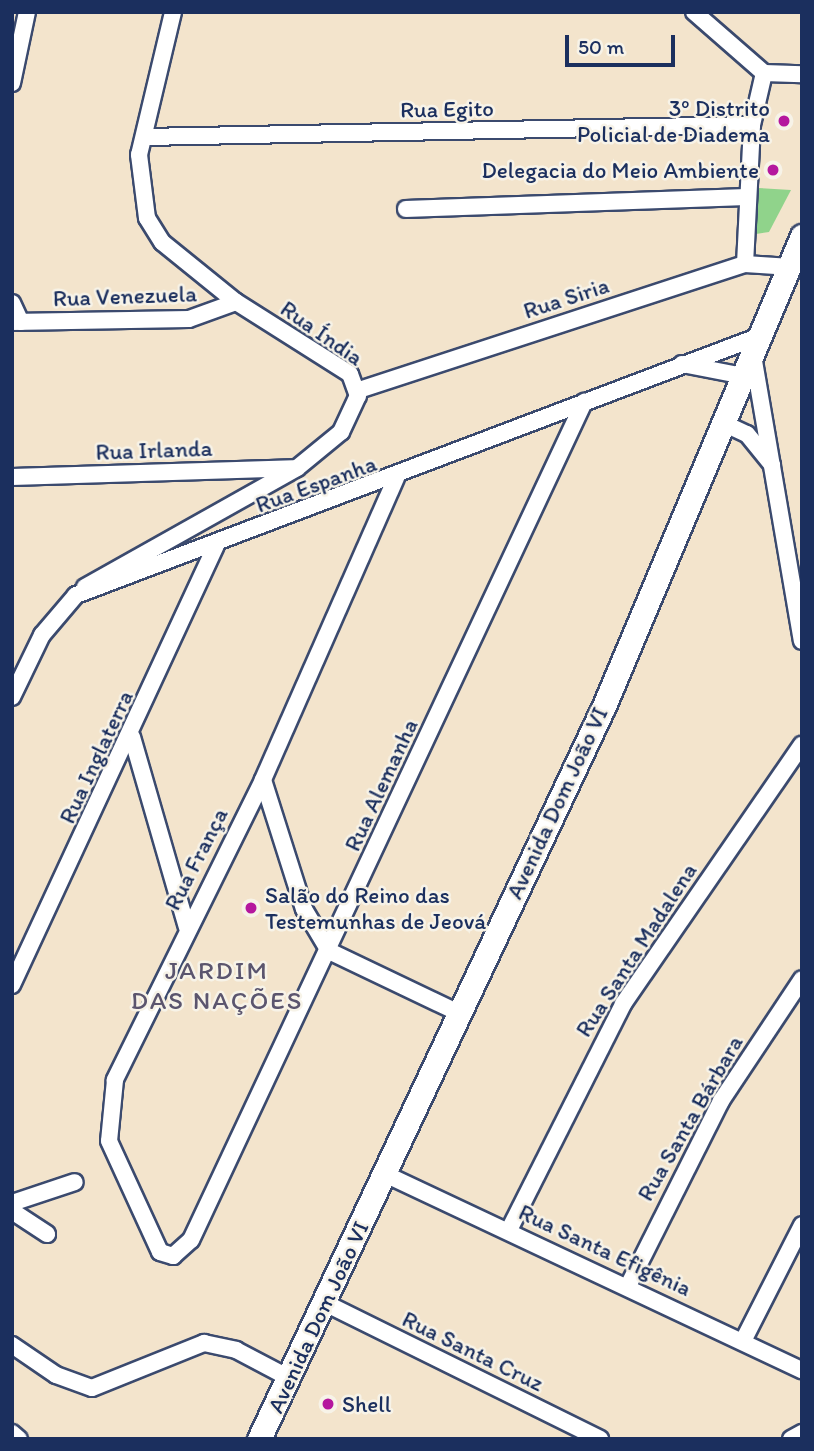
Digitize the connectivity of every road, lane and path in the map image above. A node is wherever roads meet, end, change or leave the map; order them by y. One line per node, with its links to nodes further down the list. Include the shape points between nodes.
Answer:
1 (27, 12): 6 (street)
2 (173, 12): 8 (street, Rua Índia)
3 (694, 12): 4 (street)
4 (764, 73): 5 (street); 7 (street)
5 (802, 74)
6 (12, 83)
7 (752, 125): 8 (street, Rua Egito); 9 (street)
8 (144, 137): 14 (street, Rua Índia, via 140,192 147,218 162,242)
9 (746, 198): 10 (street); 12 (street)
10 (406, 209)
11 (802, 236): 13 (street, Avenida Dom João VI)
12 (745, 264): 13 (street, Rua Siria); 19 (street, Rua Siria)
13 (791, 267): 17 (street, Avenida Dom João VI)
14 (236, 302): 16 (street, Rua Venezuela, via 189,319); 19 (street, Rua Índia, via 343,369)
15 (12, 303): 16 (street)
16 (17, 322)
17 (752, 356): 18 (street, Rua Espanha); 18 (street); 21 (street); 22 (street, Avenida Dom João VI)
18 (682, 364): 20 (street, Rua Espanha)
19 (359, 390): 24 (street, Rua Índia, via 341,432)
20 (584, 402): 27 (street, Rua Espanha); 38 (street, Rua Alemanha)
21 (763, 411): 23 (street); 25 (street)
22 (723, 423): 23 (street); 41 (street, Avenida Dom João VI, via 604,706)
23 (747, 434): 25 (street)
24 (297, 468): 26 (street, Rua Irlanda); 28 (street, Rua Índia)
25 (775, 470): 32 (street)
26 (12, 477)
27 (396, 478): 29 (street, Rua Espanha); 36 (street, Rua França)
28 (186, 526): 30 (street); 31 (street, Rua Índia)
29 (215, 545): 30 (street, Rua Espanha); 34 (street, Rua Inglaterra)
30 (198, 552): 31 (street, Rua Espanha)
31 (76, 595): 33 (street, via 42,635)
32 (802, 642)
33 (12, 697)
34 (132, 737): 37 (street); 40 (street, Rua Inglaterra)
35 (802, 745): 47 (street, Rua Santa Madalena, via 623,1004)
36 (262, 780): 37 (street, Rua França); 38 (street, via 304,909)
37 (187, 927): 49 (street, Rua França, via 115,1080 108,1112 109,1141 151,1241)
38 (329, 951): 41 (street); 49 (street, Rua Alemanha, via 191,1240)
39 (802, 979): 50 (street, Rua Santa Bárbara, via 721,1101)
40 (12, 985)
41 (457, 1012): 42 (street, Avenida Dom João VI)
42 (387, 1175): 47 (street, Rua Santa Efigênia); 51 (street, Avenida Dom João VI)
43 (75, 1182): 44 (street)
44 (12, 1203)
45 (12, 1211): 48 (street)
46 (802, 1225): 52 (street)
47 (509, 1230): 50 (street, Rua Santa Efigênia)
48 (47, 1234)
49 (173, 1255)
50 (628, 1286): 52 (street, Rua Santa Efigênia)
51 (325, 1303): 55 (street, Avenida Dom João VI); 60 (street, Rua Santa Cruz)
52 (744, 1341): 54 (street, Rua Santa Efigênia)
53 (12, 1345): 55 (street, via 65,1380 92,1388 204,1343 236,1350)
54 (802, 1370)
55 (291, 1379): 58 (street, Avenida Dom João VI)
56 (12, 1433): 59 (street)
57 (802, 1433): 61 (street)
58 (264, 1437)
59 (19, 1439)
60 (600, 1439)
61 (791, 1439)

